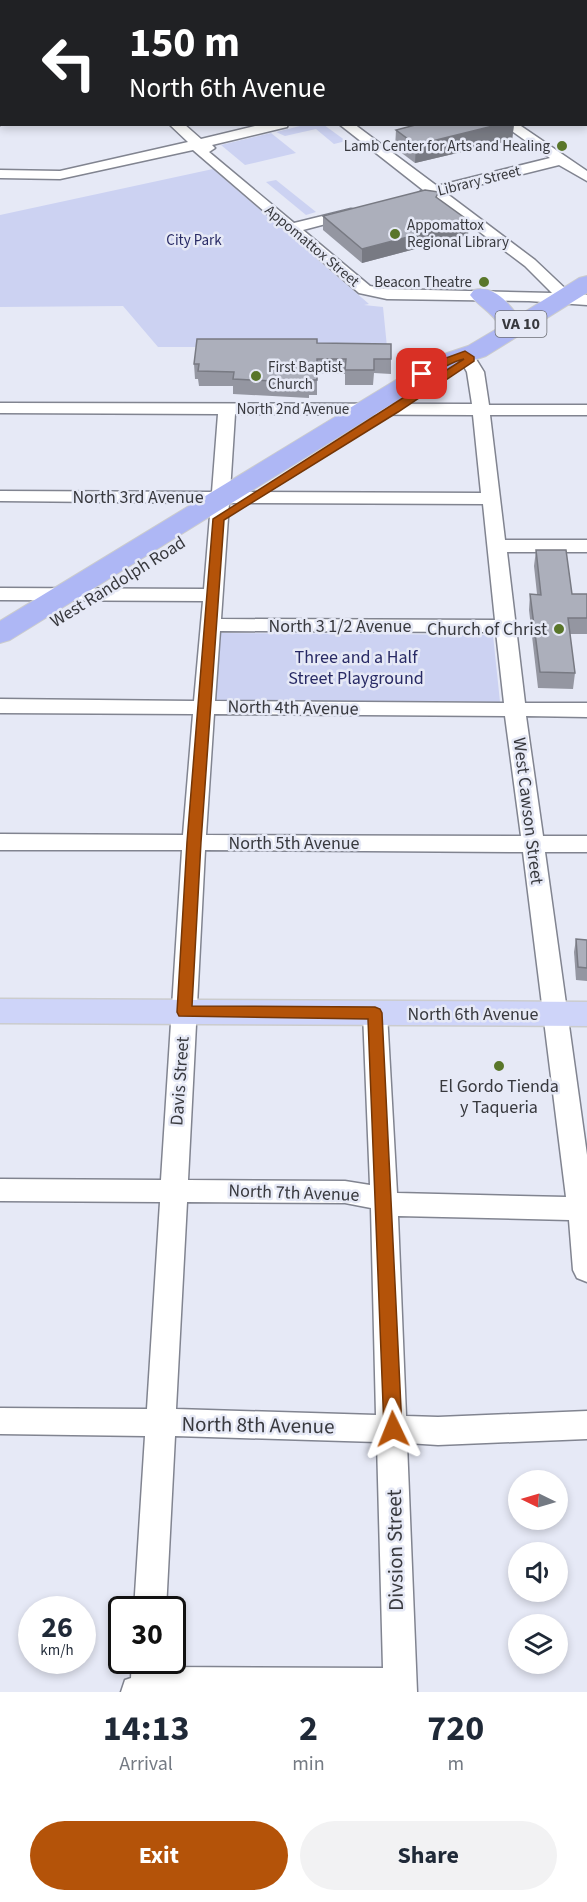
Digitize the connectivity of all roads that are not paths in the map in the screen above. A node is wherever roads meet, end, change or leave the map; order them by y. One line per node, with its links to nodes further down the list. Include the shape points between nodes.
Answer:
1 (177, 126): 5 (street, Appomattox Street)
2 (274, 126): 5 (street)
3 (348, 126): 9 (street)
4 (511, 126): 6 (street)
5 (198, 144): 7 (street, via 60,175); 12 (street, Appomattox Street, via 200,151)
6 (561, 160): 8 (street); 9 (street, Library Street)
7 (0, 174)
8 (587, 177)
9 (434, 192): 10 (street, Library Street); 15 (street)
10 (406, 199)
11 (363, 210): 12 (street)
12 (296, 227): 14 (street, Appomattox Street, via 357,286 373,292)
13 (587, 283): 15 (highway, VA 10)
14 (482, 295): 15 (street, Appomattox Street); 16 (highway, via 498,305)
15 (576, 298): 16 (highway, West Randolph Road / VA 10)
16 (513, 329): 17 (highway, West Randolph Road / VA 10)
17 (471, 354): 20 (highway, West Randolph Road / VA 10, via 441,363); 21 (highway, West Randolph Road / VA 10); 22 (street, West Cawson Street)
18 (0, 408): 19 (street, North 2nd Avenue)
19 (227, 409): 20 (street, North 2nd Avenue); 27 (street, Davis Street)
20 (365, 410): 21 (street, North 2nd Avenue); 27 (highway, West Randolph Road / VA 10)
21 (394, 410): 22 (street, North 2nd Avenue); 25 (highway, West Randolph Road / VA 10)
22 (482, 410): 23 (street, North 2nd Avenue); 26 (street, West Cawson Street)
23 (587, 410)
24 (0, 496): 27 (street, North 3rd Avenue)
25 (252, 498): 26 (street); 27 (highway, West Randolph Road / VA 10)
26 (491, 499): 28 (street, West Cawson Street)
27 (220, 508): 31 (highway, West Randolph Road / VA 10); 32 (highway, West Randolph Road / VA 10); 33 (street, Davis Street)
28 (496, 546): 29 (street); 35 (street, West Cawson Street)
29 (587, 546)
30 (0, 594): 31 (street)
31 (63, 595): 32 (street); 36 (highway, West Randolph Road / VA 10)
32 (97, 595): 33 (street); 37 (highway, West Randolph Road / VA 10)
33 (212, 595): 34 (street, Davis Street)
34 (210, 625): 35 (street, North 3 1/2 Avenue); 39 (street, Davis Street)
35 (506, 627): 40 (street, West Cawson Street)
36 (0, 634)
37 (0, 656)
38 (0, 706): 39 (street, North 4th Avenue)
39 (204, 707): 40 (street, North 4th Avenue); 43 (street, Davis Street)
40 (515, 709): 41 (street, North 4th Avenue); 44 (street, West Cawson Street)
41 (587, 710)
42 (0, 842): 43 (street, North 5th Avenue)
43 (194, 842): 44 (street, North 5th Avenue); 47 (street, Davis Street)
44 (532, 844): 45 (street, North 5th Avenue); 49 (street, West Cawson Street)
45 (587, 844)
46 (0, 1011): 47 (main road, North 6th Avenue)
47 (185, 1012): 48 (main road, North 6th Avenue); 52 (street, Davis Street)
48 (375, 1013): 49 (main road, North 6th Avenue); 53 (street, Divsion Street)
49 (555, 1014): 50 (main road, North 6th Avenue); 54 (street, West Cawson Street)
50 (587, 1014)
51 (0, 1190): 52 (street, North 7th Avenue)
52 (173, 1191): 53 (street, North 7th Avenue, via 345,1192); 57 (street, Davis Street)
53 (382, 1200): 54 (street, North 7th Avenue, via 400,1205); 59 (street, Divsion Street)
54 (584, 1209): 55 (street, West Cawson Street)
55 (587, 1270)
56 (0, 1421): 57 (street, North 8th Avenue)
57 (161, 1423): 59 (street, North 8th Avenue); 60 (street, Davis Street)
58 (587, 1425): 59 (street, North 8th Avenue)
59 (393, 1429): 62 (street, Divsion Street)
60 (151, 1596)
61 (144, 1683): 62 (street)
62 (401, 1688)

